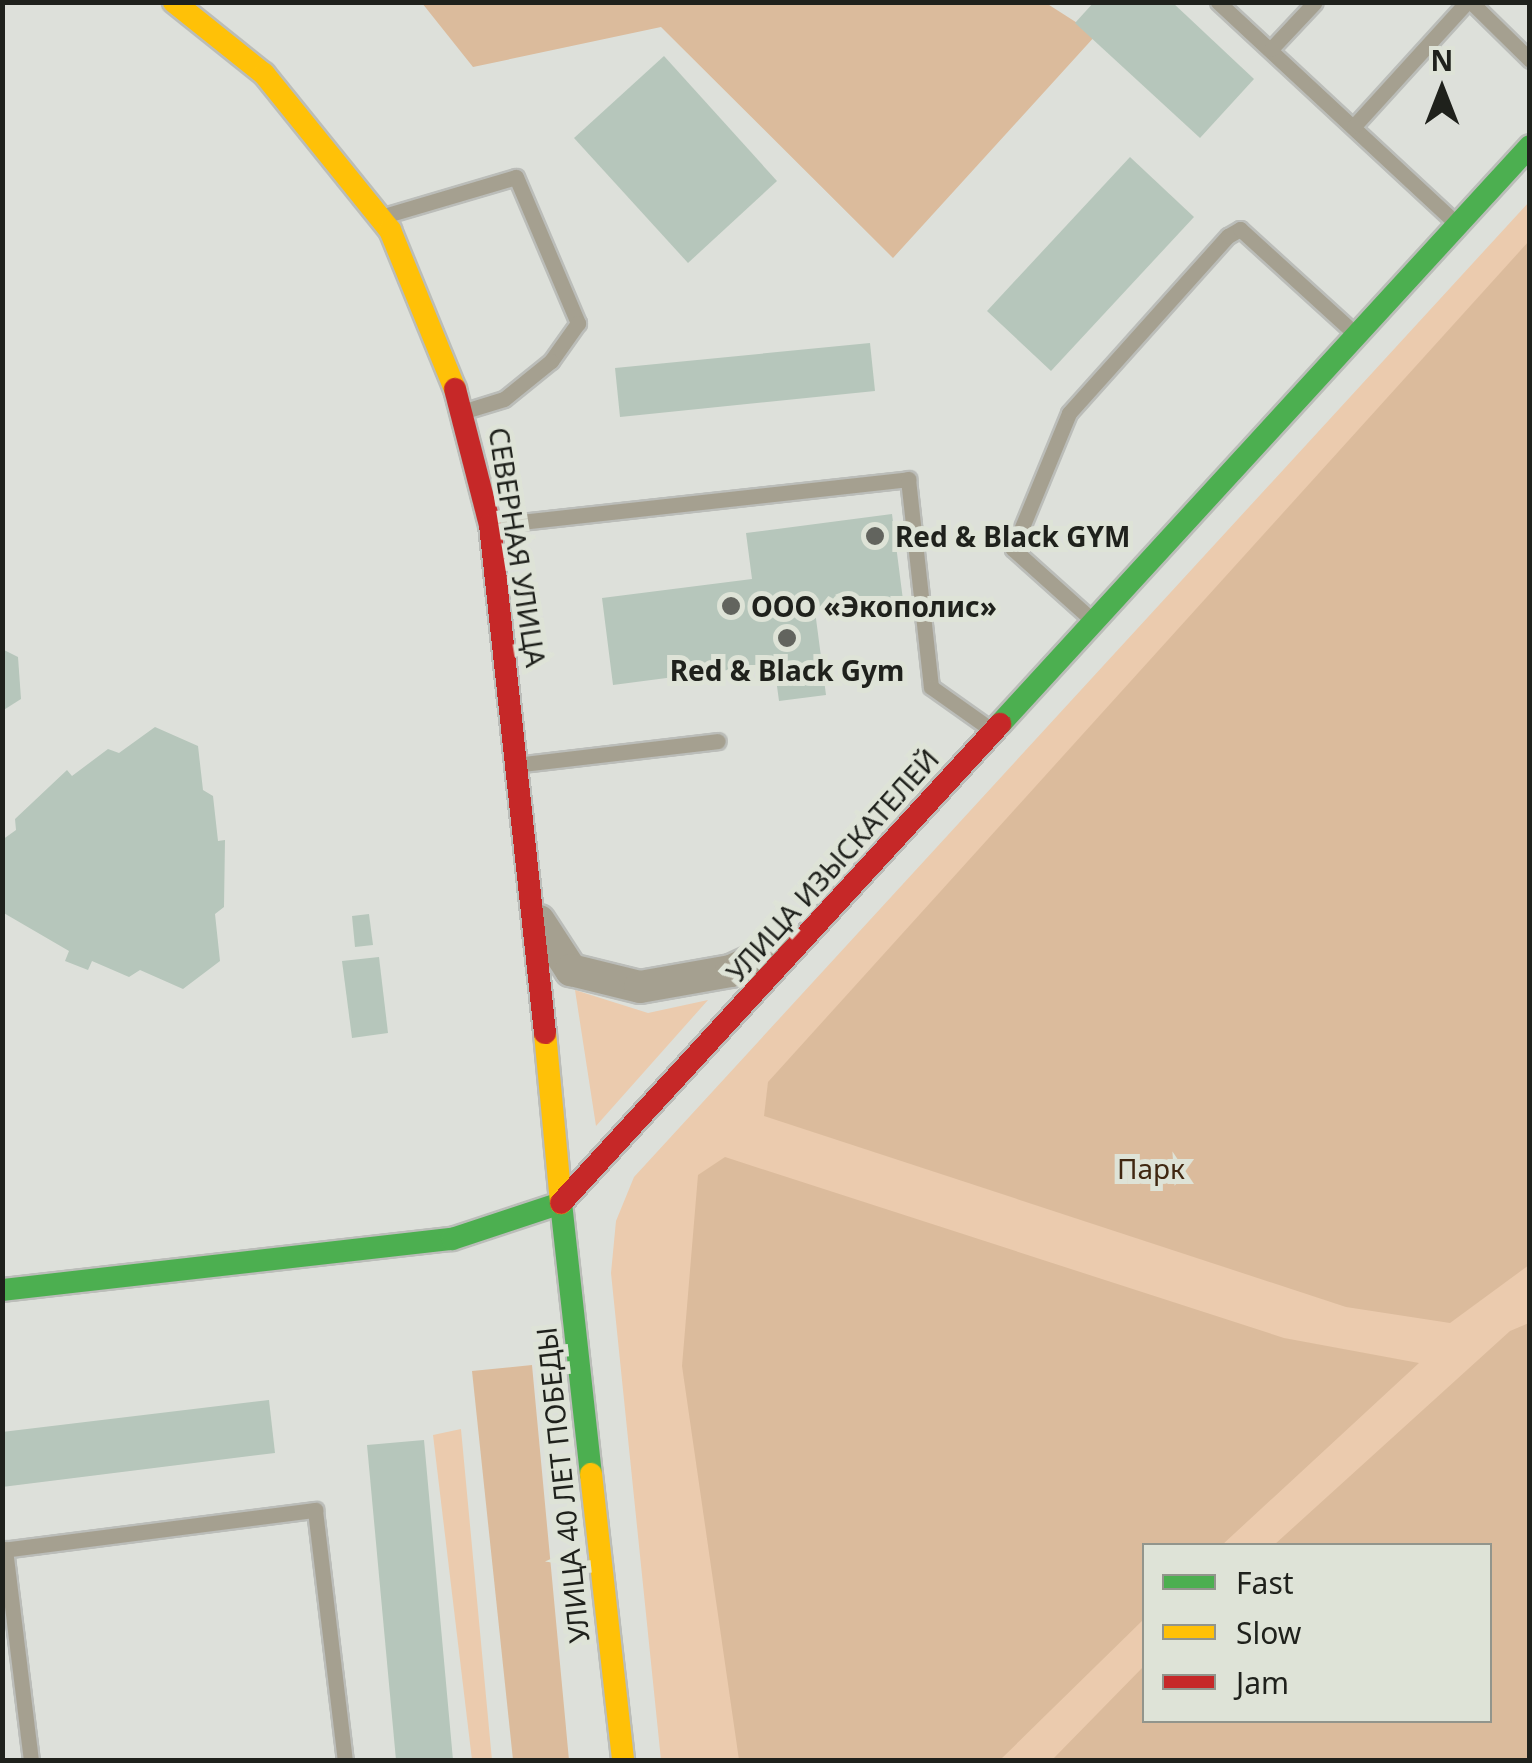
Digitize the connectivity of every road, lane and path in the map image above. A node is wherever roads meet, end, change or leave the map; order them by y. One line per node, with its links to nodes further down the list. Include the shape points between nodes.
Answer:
1 (174, 2): 9 (street, СЕВЕРНАЯ УЛИЦА, via 264,74)
2 (1218, 2): 5 (lane)
3 (1314, 2): 5 (lane)
4 (1469, 2): 6 (lane); 7 (lane)
5 (1270, 50): 7 (lane)
6 (1530, 60)
7 (1354, 126): 10 (lane)
8 (1530, 146): 10 (street, УЛИЦА ИЗЫСКАТЕЛЕЙ)
9 (380, 217): 12 (street, СЕВЕРНАЯ УЛИЦА, via 416,278); 12 (lane, via 516,177 578,322 551,361 504,399)
10 (1457, 224): 11 (street, УЛИЦА ИЗЫСКАТЕЛЕЙ)
11 (1355, 334): 14 (street, УЛИЦА ИЗЫСКАТЕЛЕЙ); 14 (lane, via 1240,229 1228,236 1070,413 1013,549)
12 (466, 412): 13 (street, СЕВЕРНАЯ УЛИЦА)
13 (490, 525): 15 (lane, via 908,479 931,687); 17 (street, СЕВЕРНАЯ УЛИЦА)
14 (1094, 622): 15 (street, УЛИЦА ИЗЫСКАТЕЛЕЙ)
15 (994, 732): 19 (street, УЛИЦА ИЗЫСКАТЕЛЕЙ)
16 (718, 740): 17 (lane)
17 (519, 765): 18 (street, СЕВЕРНАЯ УЛИЦА)
18 (535, 912): 19 (street, via 551,949 571,970 640,988 731,971); 20 (street, СЕВЕРНАЯ УЛИЦА)
19 (809, 935): 20 (street, УЛИЦА ИЗЫСКАТЕЛЕЙ)
20 (562, 1203): 21 (street, УЛИЦА ИЗЫСКАТЕЛЕЙ, via 452,1239); 25 (street, УЛИЦА 40 ЛЕТ ПОБЕДЫ)
21 (2, 1290)
22 (4, 1550): 23 (lane); 24 (lane, via 316,1510)
23 (31, 1760)
24 (345, 1760)
25 (624, 1760)

